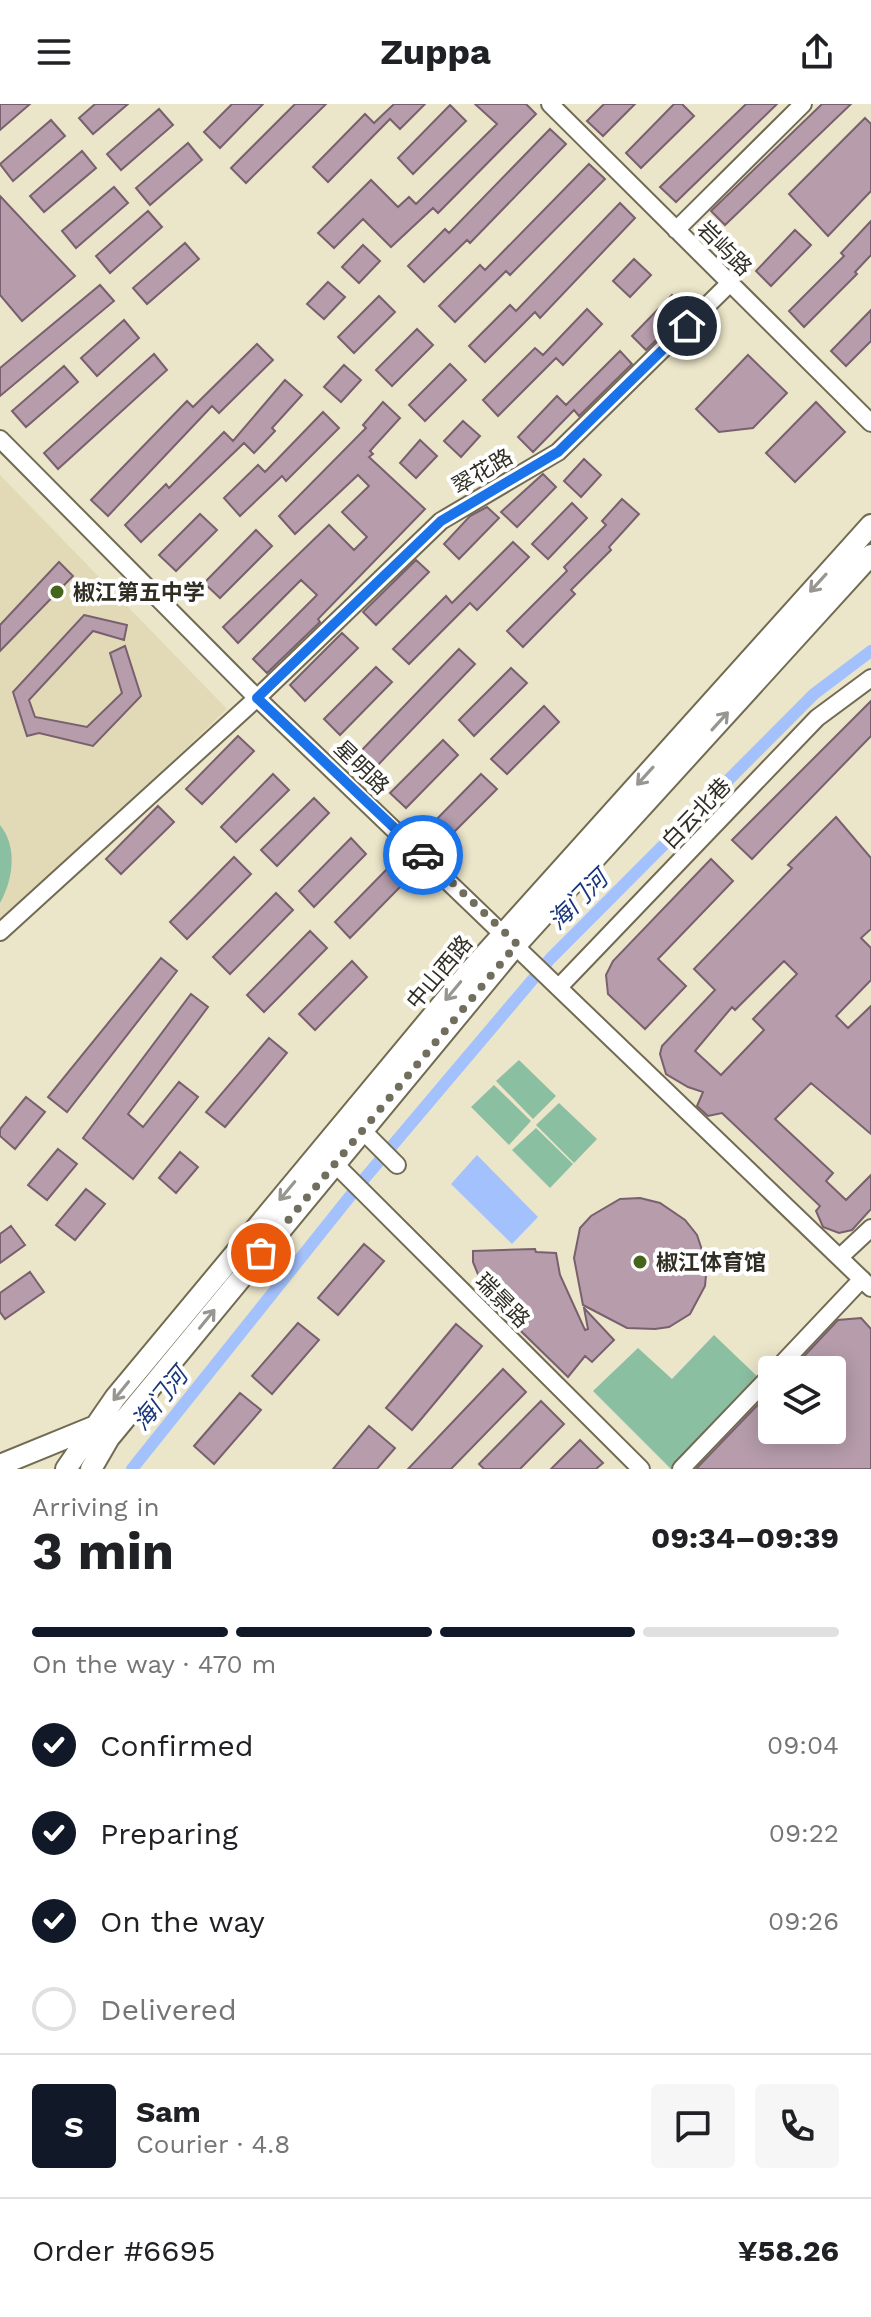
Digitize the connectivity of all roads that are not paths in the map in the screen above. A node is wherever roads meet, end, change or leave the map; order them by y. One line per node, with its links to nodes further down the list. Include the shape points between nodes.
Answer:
1 (550, 104): 3 (street, 岩屿路)
2 (803, 104): 3 (street)
3 (676, 230): 4 (street, 岩屿路)
4 (730, 283): 5 (street, 岩屿路); 10 (street, 翠花路, via 558,452 441,521)
5 (871, 423)
6 (0, 439): 10 (street, 星明路)
7 (871, 525): 12 (main road, 中山西路, one-way to 12)
8 (871, 555): 12 (main road, 中山西路, one-way to 8)
9 (871, 678): 13 (street, 白云北巷, via 817,718)
10 (257, 698): 11 (street, 翠花路); 12 (street, 星明路)
11 (0, 932)
12 (515, 943): 13 (street, 星明路); 14 (main road, 中山西路); 22 (main road, 中山西路, one-way to 22)
13 (560, 986): 18 (street, 星明路)
14 (368, 1136): 15 (street); 16 (main road, 中山西路)
15 (397, 1165)
16 (340, 1168): 22 (main road, 中山西路, one-way to 16); 26 (street, 瑞景路)
17 (871, 1228): 18 (street)
18 (840, 1257): 19 (street, 星明路)
19 (867, 1284): 20 (street)
20 (791, 1356)
21 (758, 1389): 27 (street)
22 (101, 1432): 23 (main road); 24 (main road, 中山西路); 25 (main road, 中山西路)
23 (0, 1465)
24 (66, 1469)
25 (91, 1469)
26 (641, 1469)
27 (681, 1469)

